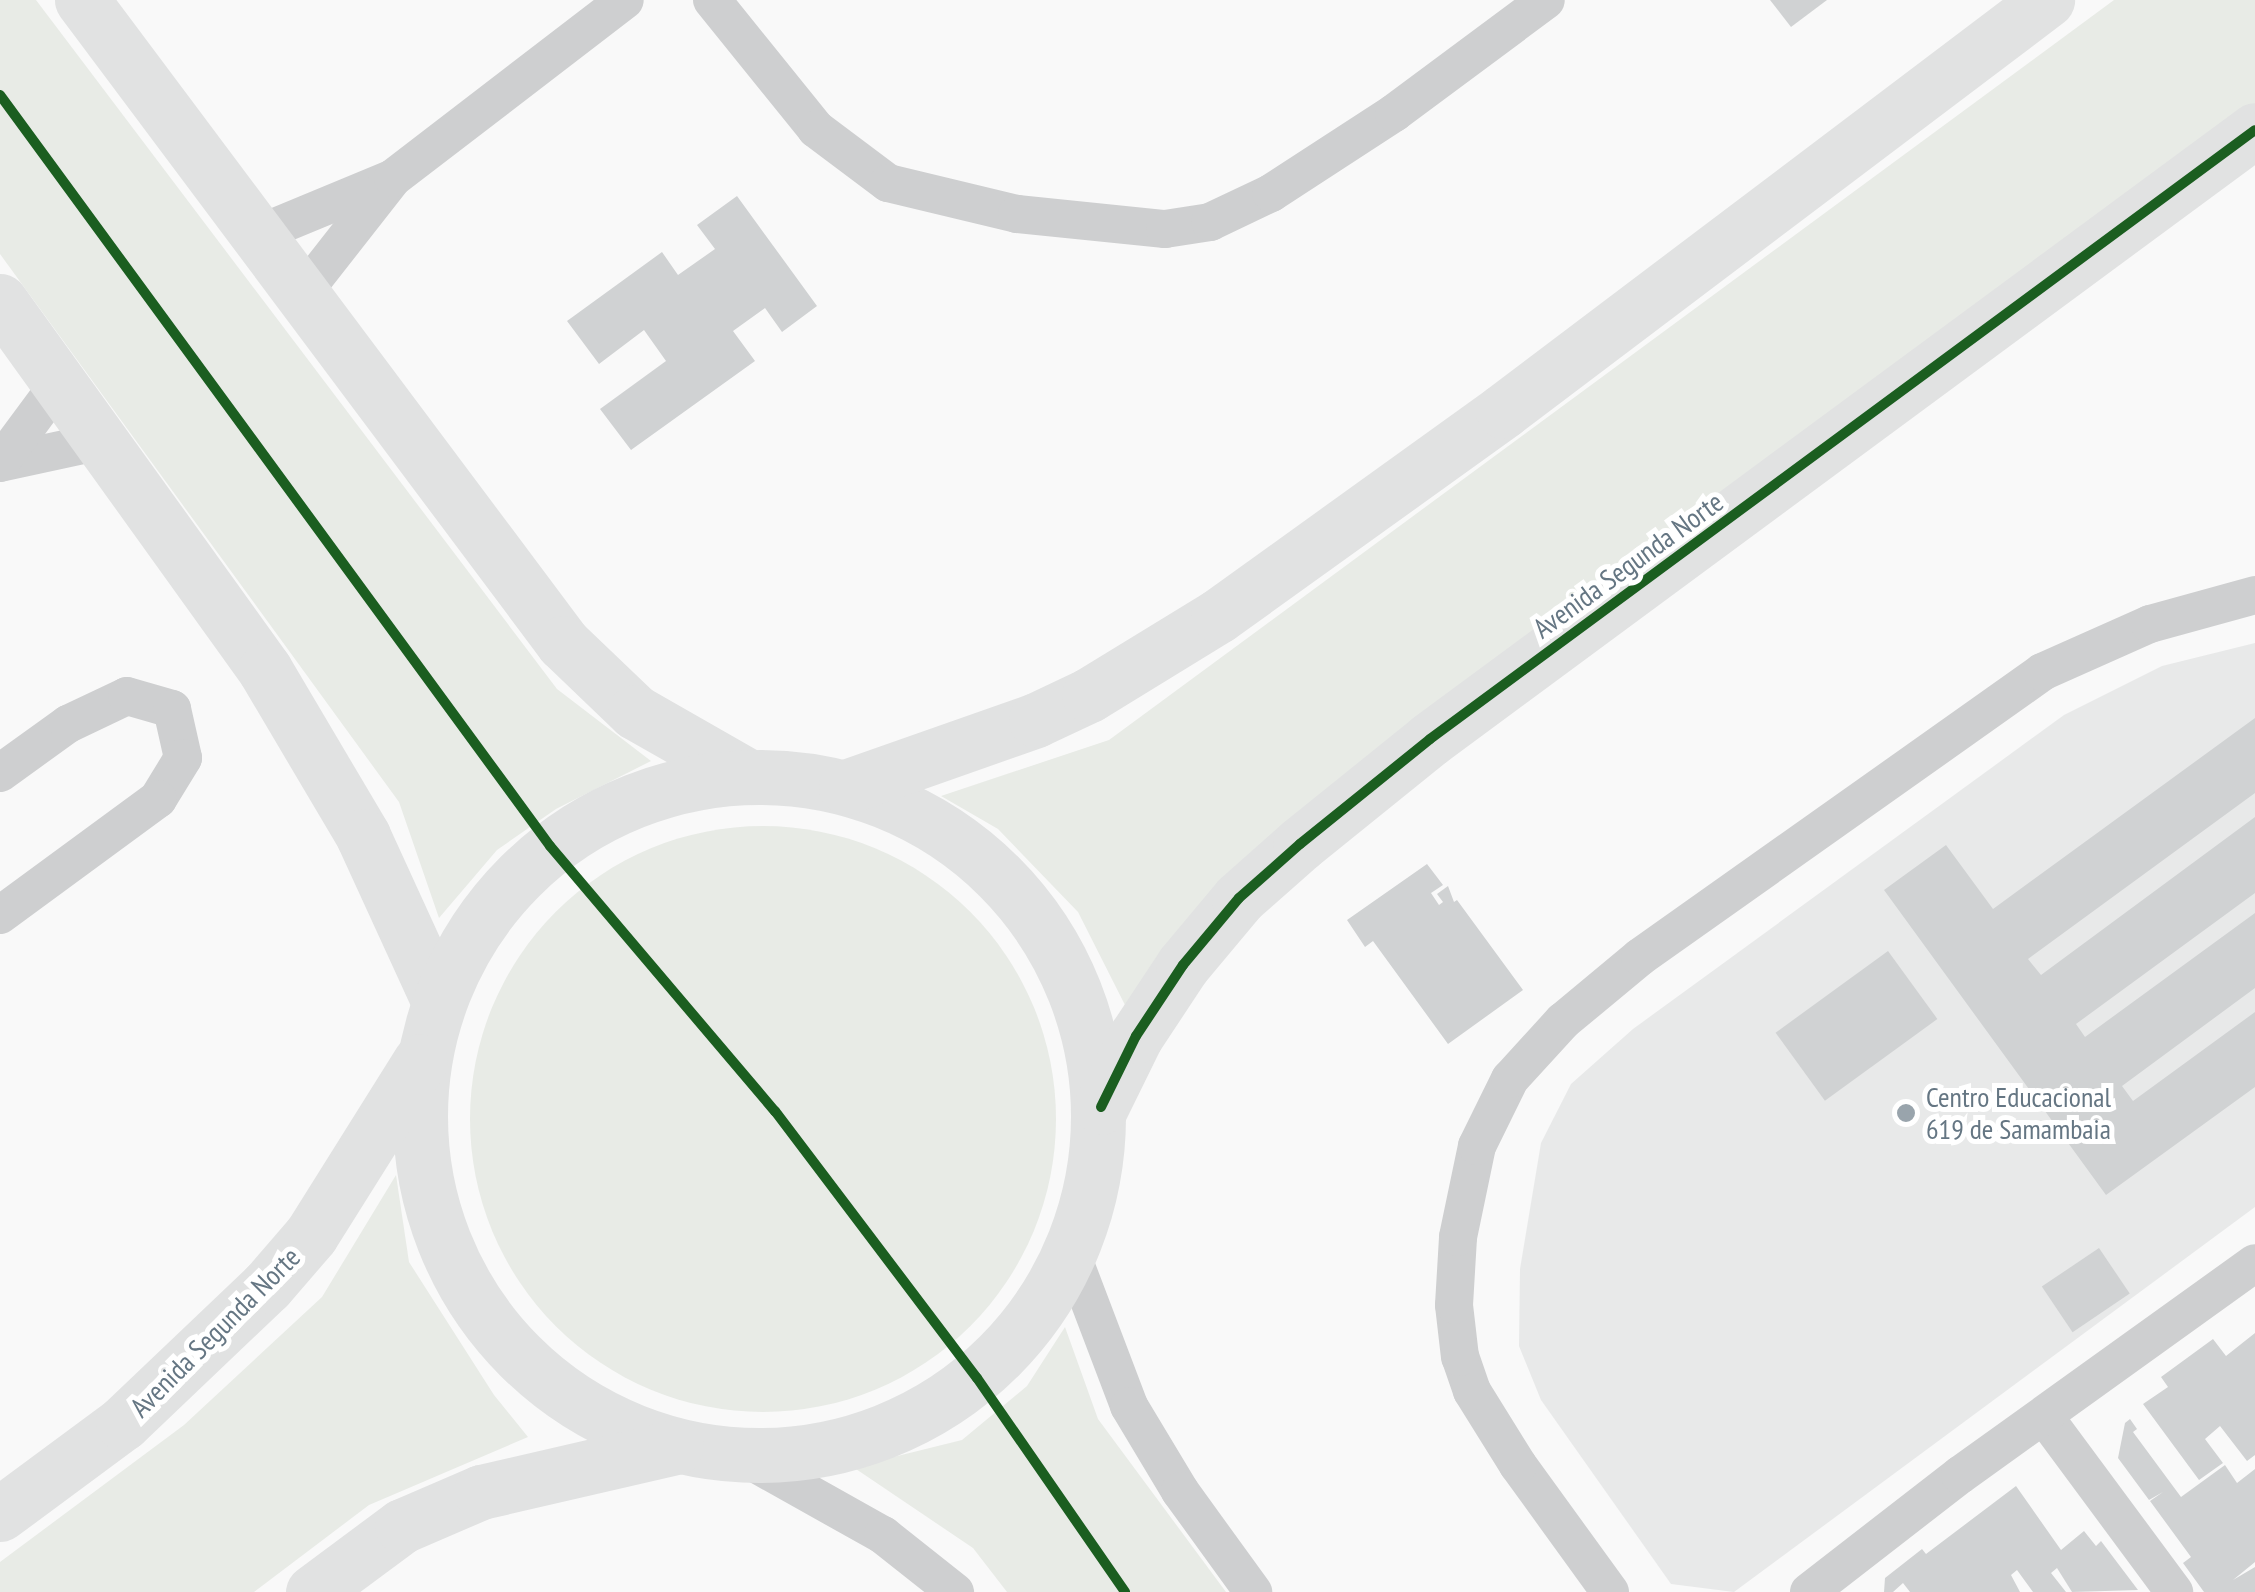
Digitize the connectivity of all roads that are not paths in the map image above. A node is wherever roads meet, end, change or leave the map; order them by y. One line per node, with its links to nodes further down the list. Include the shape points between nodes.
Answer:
1 (82, 0): 8 (main road)
2 (625, 0): 7 (street)
3 (712, 0): 4 (street, via 816,129 888,183 1017,214 1165,229 1210,222 1271,193 1394,113)
4 (1546, 0)
5 (2046, 0): 17 (main road, via 1518,400 1218,616 1036,720)
6 (2255, 130): 21 (main road, Avenida Segunda Norte, via 1430,739 1300,844 1239,898 1183,965 1136,1036)
7 (394, 178): 8 (street); 9 (street)
8 (256, 235): 9 (main road)
9 (302, 294): 16 (main road, via 564,642 636,712)
10 (0, 300): 11 (main road)
11 (60, 382): 12 (main road); 13 (street)
12 (102, 440): 13 (street); 19 (main road, via 275,687 364,836)
13 (0, 463)
14 (2255, 595): 31 (street, via 2150,624 2042,672 1640,958 1562,1021 1510,1078 1476,1146 1458,1236 1454,1306 1460,1357 1472,1391 1518,1465)
15 (0, 773): 18 (street, via 68,724 127,696 172,709 184,758 158,799)
16 (747, 776): 17 (main road); 19 (main road, via 643,795 550,846 483,914)
17 (846, 787): 21 (main road, via 946,832 1027,905 1081,1000)
18 (0, 915)
19 (437, 998): 20 (main road)
20 (420, 1061): 25 (main road, via 423,1187 472,1304 560,1395); 27 (main road, Avenida Segunda Norte, via 311,1235 267,1286 122,1423)
21 (1101, 1107): 22 (main road, via 1094,1182)
22 (1071, 1253): 26 (main road, via 1031,1321 977,1378 906,1423 826,1450); 30 (street, via 1129,1406)
23 (2255, 1263): 24 (street)
24 (2044, 1416): 32 (street); 33 (street)
25 (676, 1446): 26 (main road); 28 (main road, via 480,1492 402,1526)
26 (742, 1456): 29 (street, via 884,1534)
27 (0, 1514)
28 (313, 1592)
29 (955, 1592)
30 (1253, 1592)
31 (1610, 1592)
32 (1808, 1592)
33 (2174, 1592)

